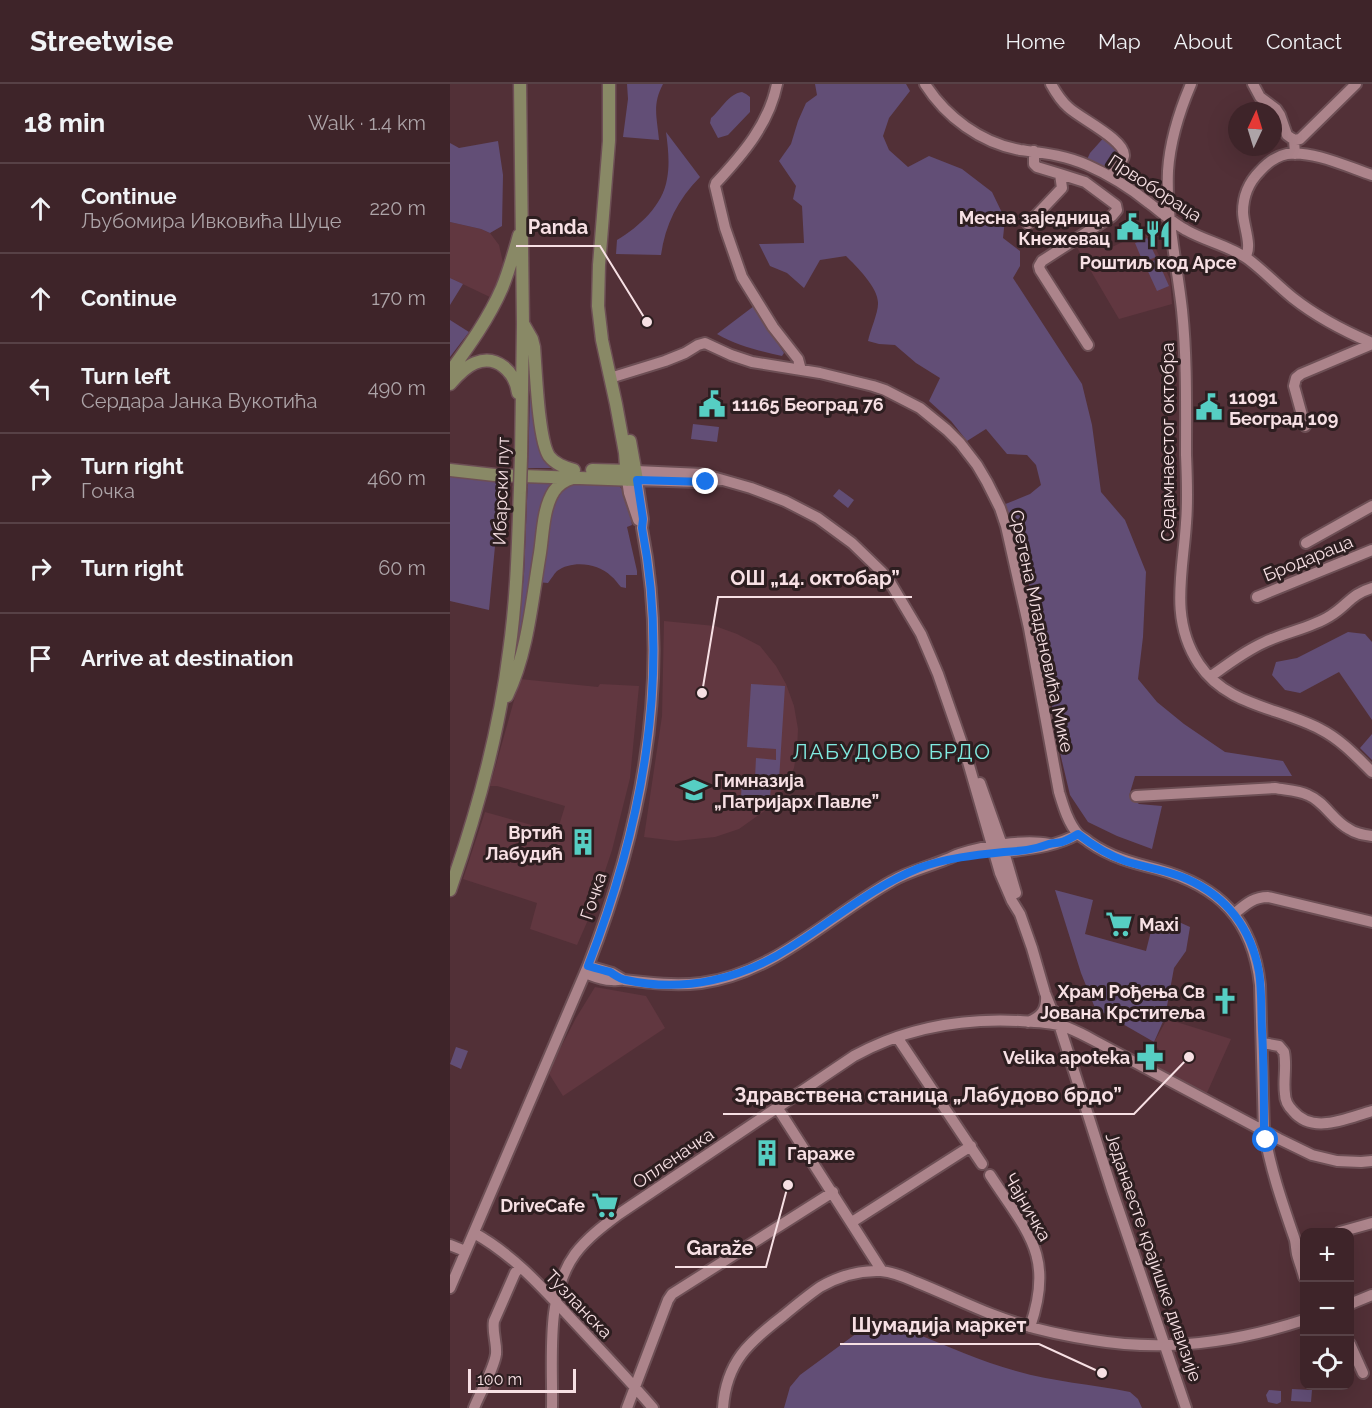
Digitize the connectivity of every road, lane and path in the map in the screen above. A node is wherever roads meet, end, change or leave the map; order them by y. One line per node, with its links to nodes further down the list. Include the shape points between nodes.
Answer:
1 (520, 84): 16 (main road, Ибарски пут)
2 (609, 84): 24 (main road, via 597,296)
3 (777, 84): 22 (street, via 763,124 716,186 742,277 798,359)
4 (925, 84): 10 (street, Првобораца, via 948,111 975,133 1006,146)
5 (1051, 84): 14 (street, via 1066,106 1123,149 1123,159)
6 (1191, 84): 15 (street, Седамнаестог октобра, via 1171,144)
7 (1253, 84): 9 (street, via 1260,97 1276,109 1287,135)
8 (1356, 84): 9 (street, via 1300,139)
9 (1294, 140): 11 (street)
10 (1034, 151): 12 (street, Првобораца, via 1035,165); 14 (street, Првобораца, via 1070,158)
11 (1294, 154): 13 (street, via 1316,156); 18 (street, via 1274,159 1249,184 1243,210 1249,250)
12 (1059, 174): 17 (street, via 1062,188); 21 (street, Првобораца, via 1085,182 1116,205 1117,210 1039,266)
13 (1372, 175)
14 (1111, 176): 15 (street, Првобораца)
15 (1169, 218): 18 (street, Првобораца, via 1195,236); 37 (street, Седамнаестог октобра, via 1185,372 1187,516 1180,604 1189,645)
16 (523, 219): 19 (main road, Ибарски пут); 23 (main road, via 501,290)
17 (1028, 225)
18 (1245, 257): 20 (street, Првобораца, via 1312,312)
19 (524, 324): 26 (main road, Ибарски пут); 30 (main road, via 534,347 546,450 556,462)
20 (1372, 344): 27 (street, via 1296,378 1294,386)
21 (1088, 345)
22 (801, 370): 24 (street, Сретена Младеновића Мике, via 752,362 705,343); 41 (street, Сретена Младеновића Мике, via 873,386 900,397 934,418 977,465 1000,508 1009,538 1059,792)
23 (450, 372)
24 (610, 378): 31 (main road)
25 (450, 384): 26 (main road, via 472,364 497,362 517,386)
26 (521, 423): 38 (main road, Ибарски пут, bridge, via 518,552 510,651)
27 (1305, 426)
28 (450, 464): 30 (main road)
29 (450, 470): 30 (main road, via 495,475)
30 (575, 473): 31 (main road, Једанаесте крајишке дивизије); 38 (main road, via 559,485 549,502 522,656)
31 (632, 475): 43 (street, Једанаесте крајишке дивизије, via 699,482 722,480 751,488 818,518 882,572 921,634 938,674 966,755 987,801); 48 (street, Гочка, via 632,504 642,528 654,621 647,749 630,835)
32 (1372, 506): 33 (street)
33 (1306, 543)
34 (1372, 550): 36 (street, Бродараца)
35 (1372, 588): 37 (street, via 1351,598 1329,617 1254,647)
36 (1257, 597)
37 (1210, 676): 39 (street, Седамнаестог октобра, via 1243,700 1327,732)
38 (500, 710): 44 (main road, Ибарски пут)
39 (1372, 772)
40 (1136, 796): 42 (street, via 1275,788 1307,794 1348,829)
41 (1078, 834): 43 (street, via 1037,849); 45 (street, via 1113,856 1193,882 1210,891)
42 (1372, 836)
43 (998, 849): 47 (street, Једанаесте крајишке дивизије); 48 (street, via 960,853 894,879 786,950 741,973 708,982 651,984)
44 (450, 890)
45 (1234, 914): 46 (street, via 1254,899 1268,897); 55 (street, via 1249,939 1257,964)
46 (1372, 922)
47 (1032, 948): 49 (street, Једанаесте крајишке дивизије); 50 (street, Једанаесте крајишке дивизије, via 1052,991)
48 (586, 970): 68 (street, Гочка)
49 (1045, 993): 50 (street, Једанаесте крајишке дивизије); 51 (street, via 1044,1011)
50 (1056, 1014): 52 (street, Једанаесте крајишке дивизије)
51 (1028, 1022): 52 (street, Опленачка); 53 (street, Опленачка, via 963,1022)
52 (1059, 1026): 54 (street, Опленачка); 56 (street, Једанаесте крајишке дивизије)
53 (897, 1036): 57 (street, Опленачка, via 854,1056); 60 (street, Чајничка)
54 (1095, 1041): 56 (street, via 1077,1041); 59 (street, Опленачка)
55 (1263, 1043): 58 (street, via 1279,1046 1284,1052 1286,1099 1301,1119 1325,1124); 59 (street)
56 (1069, 1054): 81 (street, Једанаесте крајишке дивизије)
57 (777, 1107): 64 (street); 77 (street, Опленачка, via 593,1234 565,1269)
58 (1372, 1111)
59 (1264, 1131): 61 (street, Опленачка, via 1321,1158); 70 (street, via 1273,1171)
60 (970, 1146): 62 (street, Чајничка); 65 (street)
61 (1372, 1161)
62 (982, 1164)
63 (990, 1175): 80 (street, Чајничка, via 1024,1226 1039,1260 1037,1306)
64 (833, 1192): 65 (street); 84 (street, via 672,1294)
65 (852, 1222): 74 (street)
66 (1372, 1222): 67 (street)
67 (1354, 1228)
68 (474, 1233): 71 (street, Гочка); 73 (street, Тузланска)
69 (450, 1245): 71 (street)
70 (1300, 1245): 72 (street, via 1296,1252)
71 (465, 1251): 75 (street, Гочка)
72 (1300, 1263)
73 (520, 1267): 77 (street, Тузланска); 85 (street, via 494,1321 495,1361)
74 (882, 1271): 80 (street); 89 (street, via 832,1280 755,1338 732,1370)
75 (450, 1288)
76 (1372, 1295): 78 (street)
77 (555, 1302): 84 (street, Тузланска); 86 (street, Опленачка)
78 (1354, 1302)
79 (1300, 1321): 81 (street, via 1250,1335)
80 (1030, 1327): 81 (street, via 1094,1341)
81 (1165, 1346): 90 (street, Једанаесте крајишке дивизије)
82 (1354, 1353): 83 (street)
83 (1363, 1373)
84 (636, 1388): 87 (street); 88 (street, Тузланска)
85 (474, 1408)
86 (552, 1408)
87 (627, 1408)
88 (653, 1408)
89 (723, 1408)
90 (1186, 1408)

